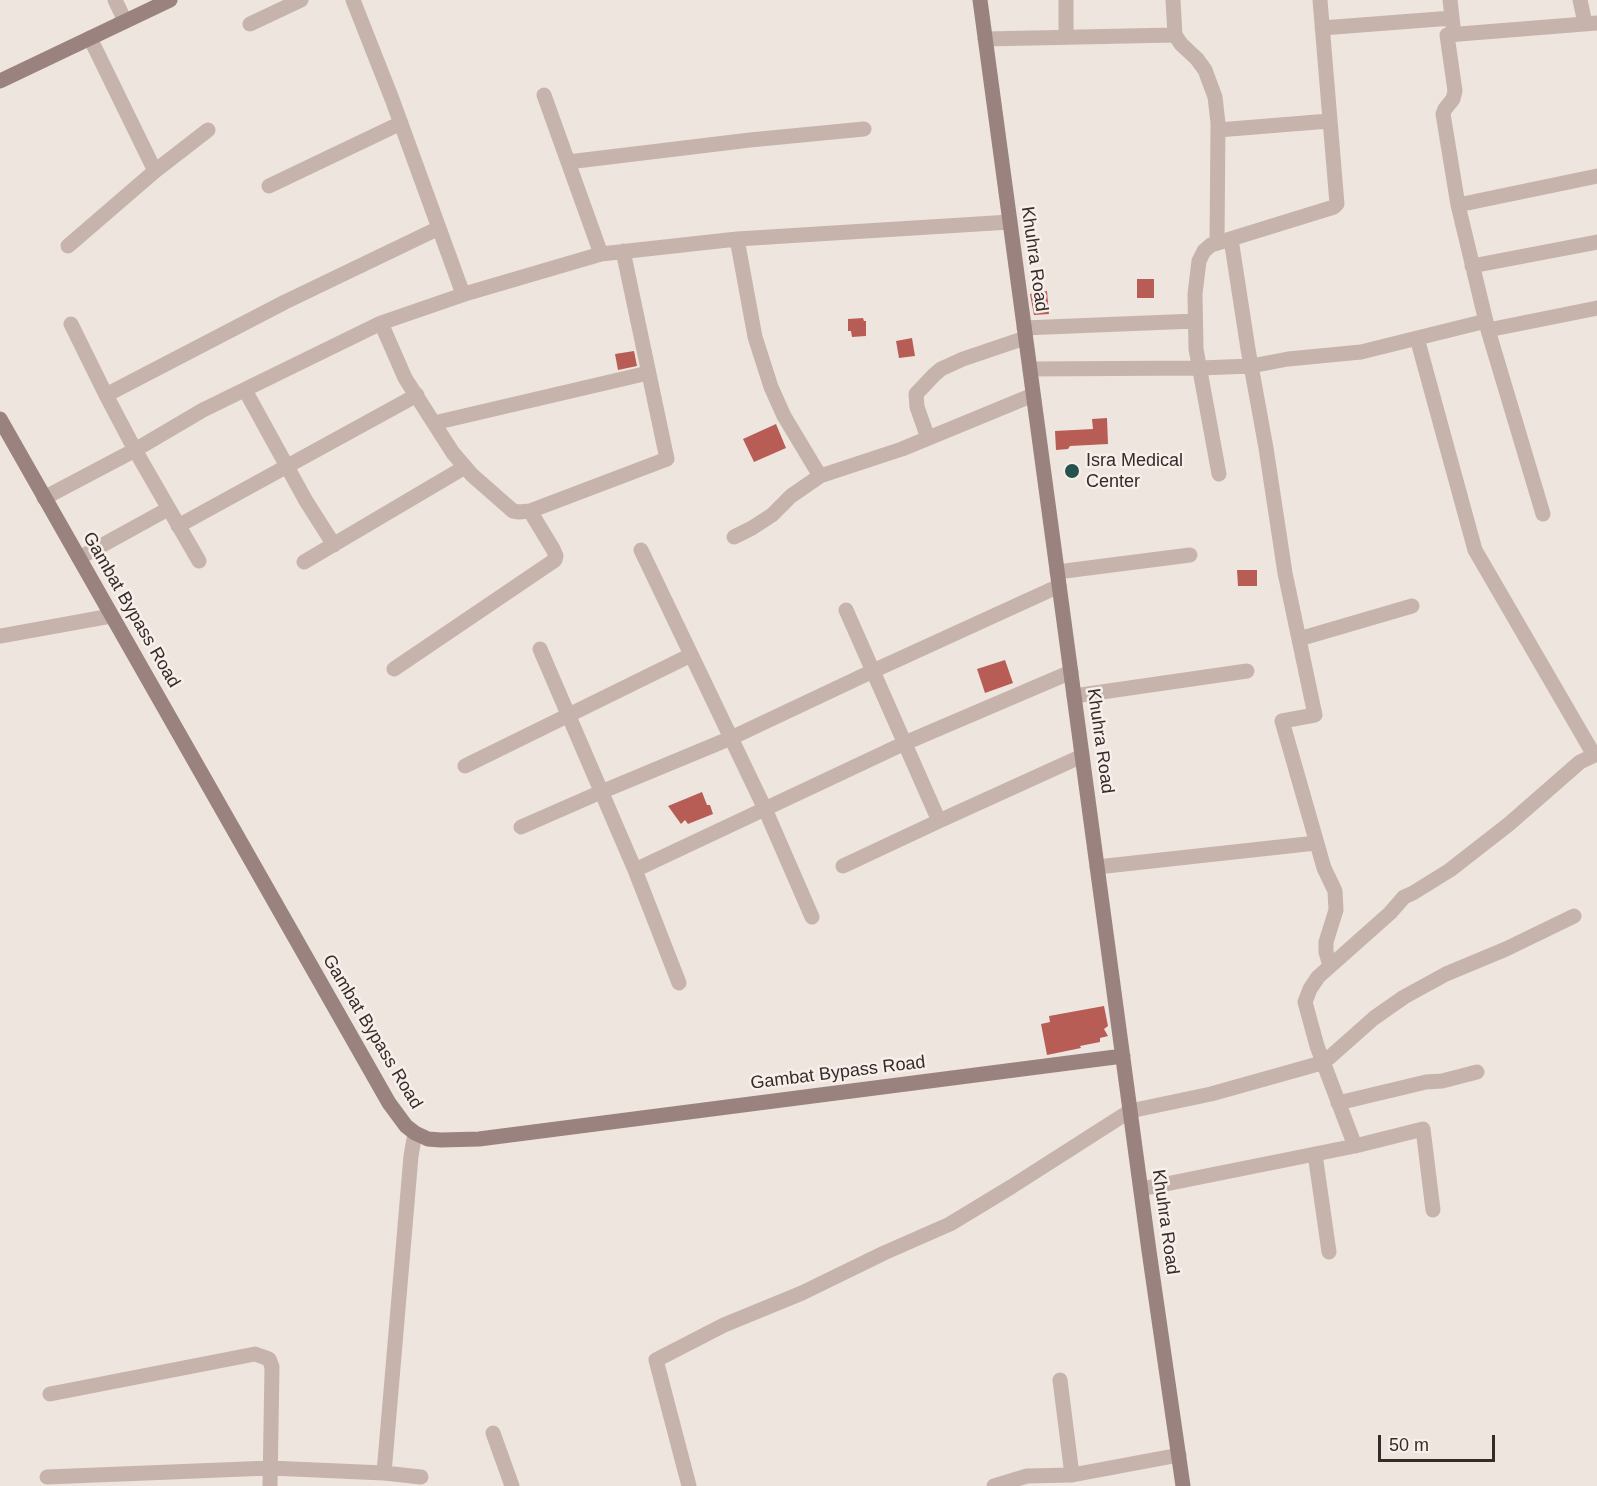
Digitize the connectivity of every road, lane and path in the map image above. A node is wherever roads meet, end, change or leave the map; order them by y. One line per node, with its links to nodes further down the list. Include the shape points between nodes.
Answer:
1 (115, 0): 12 (street)
2 (170, 0): 12 (street)
3 (301, 0): 14 (street)
4 (353, 0): 24 (street)
5 (980, 0): 20 (street, Khuhra Road)
6 (1066, 0): 18 (street)
7 (1173, 0): 16 (street)
8 (1320, 0): 15 (street)
9 (1450, 0): 11 (street)
10 (1580, 0): 13 (street)
11 (1452, 18): 15 (street); 17 (street)
12 (125, 21): 19 (street)
13 (1591, 23): 17 (street)
14 (250, 24)
15 (1322, 28): 23 (street)
16 (1175, 34): 18 (street); 27 (street, via 1209,79)
17 (1453, 35): 32 (street, via 1448,34 1455,91 1443,114)
18 (1066, 37): 20 (street)
19 (90, 38): 21 (street); 29 (street)
20 (985, 39): 33 (street, Khuhra Road)
21 (0, 81)
22 (544, 95): 28 (street)
23 (1329, 121): 27 (street); 36 (street, via 1337,204)
24 (401, 123): 31 (street); 34 (street)
25 (864, 129): 28 (street)
26 (208, 130): 29 (street)
27 (1218, 130): 36 (street)
28 (568, 162): 40 (street)
29 (155, 171): 38 (street)
30 (1597, 176): 32 (street)
31 (269, 186)
32 (1458, 205): 41 (street)
33 (1010, 222): 35 (street); 48 (street, Khuhra Road)
34 (439, 228): 42 (street); 55 (street)
35 (737, 239): 39 (street); 65 (street, via 755,337 771,387)
36 (1224, 241): 44 (street, via 1211,245 1199,261); 50 (street)
37 (1597, 242): 41 (street)
38 (68, 246)
39 (623, 251): 40 (street); 53 (street)
40 (601, 254): 42 (street)
41 (1472, 266): 47 (street)
42 (464, 294): 45 (street)
43 (1597, 308): 47 (street)
44 (1195, 321): 48 (street); 51 (street)
45 (381, 323): 54 (street); 56 (street, via 405,378)
46 (71, 324): 55 (street)
47 (1487, 325): 49 (street); 69 (street)
48 (1025, 333): 52 (street, Khuhra Road); 60 (street, via 941,369 916,394)
49 (1417, 338): 50 (street, via 1361,352); 94 (street, via 1475,550)
50 (1251, 366): 51 (street); 83 (street)
51 (1200, 368): 52 (street); 64 (street)
52 (1030, 369): 57 (street, Khuhra Road)
53 (648, 373): 59 (street); 68 (street, via 667,459)
54 (245, 390): 61 (street); 62 (street)
55 (106, 395): 61 (street)
56 (417, 395): 59 (street); 62 (street)
57 (1033, 395): 60 (street); 78 (street, Khuhra Road)
58 (0, 419): 66 (street, Gambat Bypass Road)
59 (434, 423): 63 (street)
60 (928, 438): 65 (street)
61 (135, 450): 66 (street); 67 (street)
62 (287, 467): 70 (street); 72 (street)
63 (465, 467): 68 (street, via 513,511); 72 (street)
64 (1219, 474)
65 (820, 476): 71 (street, via 772,515)
66 (44, 498): 75 (street, Gambat Bypass Road)
67 (168, 509): 70 (street); 75 (street)
68 (530, 511): 86 (street, via 554,549 555,560)
69 (1543, 514)
70 (178, 526): 76 (street)
71 (734, 537)
72 (334, 545): 77 (street)
73 (641, 550): 85 (street)
74 (1190, 555): 78 (street)
75 (79, 558): 81 (street, Gambat Bypass Road)
76 (199, 561)
77 (304, 562)
78 (1058, 579): 87 (street); 89 (street, Khuhra Road)
79 (1412, 606): 83 (street)
80 (846, 610): 87 (street)
81 (111, 616): 82 (street); 114 (street, Gambat Bypass Road, via 389,1103)
82 (0, 636)
83 (1299, 639): 101 (street, via 1315,715 1282,721)
84 (540, 649): 91 (street)
85 (691, 656): 91 (street); 92 (street)
86 (394, 669)
87 (873, 670): 92 (street); 93 (street)
88 (1248, 671): 90 (street)
89 (1071, 672): 90 (street, Khuhra Road); 93 (street)
90 (1074, 696): 95 (street, Khuhra Road)
91 (568, 716): 96 (street); 97 (street)
92 (731, 738): 97 (street); 98 (street)
93 (905, 743): 98 (street); 99 (street)
94 (1596, 754): 107 (street, via 1580,762 1450,870 1404,897)
95 (1082, 756): 99 (street); 103 (street, Khuhra Road)
96 (465, 766)
97 (601, 792): 100 (street); 104 (street)
98 (765, 809): 104 (street); 105 (street)
99 (939, 821): 102 (street)
100 (521, 827)
101 (1316, 843): 103 (street); 107 (street, via 1335,891 1336,910 1326,942)
102 (843, 866)
103 (1098, 867): 109 (street, Khuhra Road)
104 (634, 870): 108 (street)
105 (812, 916)
106 (1574, 916): 110 (street, via 1404,997)
107 (1330, 966): 110 (street, via 1318,977 1305,1002)
108 (679, 983)
109 (1123, 1056): 113 (street, Khuhra Road); 114 (street, Gambat Bypass Road, via 479,1139 429,1139)
110 (1323, 1061): 112 (street); 113 (street, via 1211,1094)
111 (1477, 1072): 112 (street)
112 (1338, 1103): 115 (street)
113 (1130, 1111): 117 (street, Khuhra Road); 131 (street, via 950,1224 724,1325 656,1360)
114 (415, 1133): 125 (street)
115 (1355, 1146): 116 (street); 118 (street, via 1423,1129)
116 (1315, 1154): 117 (street); 119 (street)
117 (1141, 1189): 123 (street, Khuhra Road)
118 (1433, 1210)
119 (1329, 1252)
120 (1060, 1380): 126 (street)
121 (50, 1394): 124 (street, via 255,1354 269,1359 272,1367)
122 (493, 1433): 130 (street)
123 (1179, 1455): 126 (street); 133 (street, Khuhra Road)
124 (270, 1468): 125 (street); 127 (street); 129 (street)
125 (384, 1473): 128 (street)
126 (1072, 1475): 132 (street, via 1027,1476)
127 (46, 1477)
128 (421, 1477)
129 (270, 1486)
130 (512, 1486)
131 (689, 1486)
132 (994, 1486)
133 (1183, 1486)

